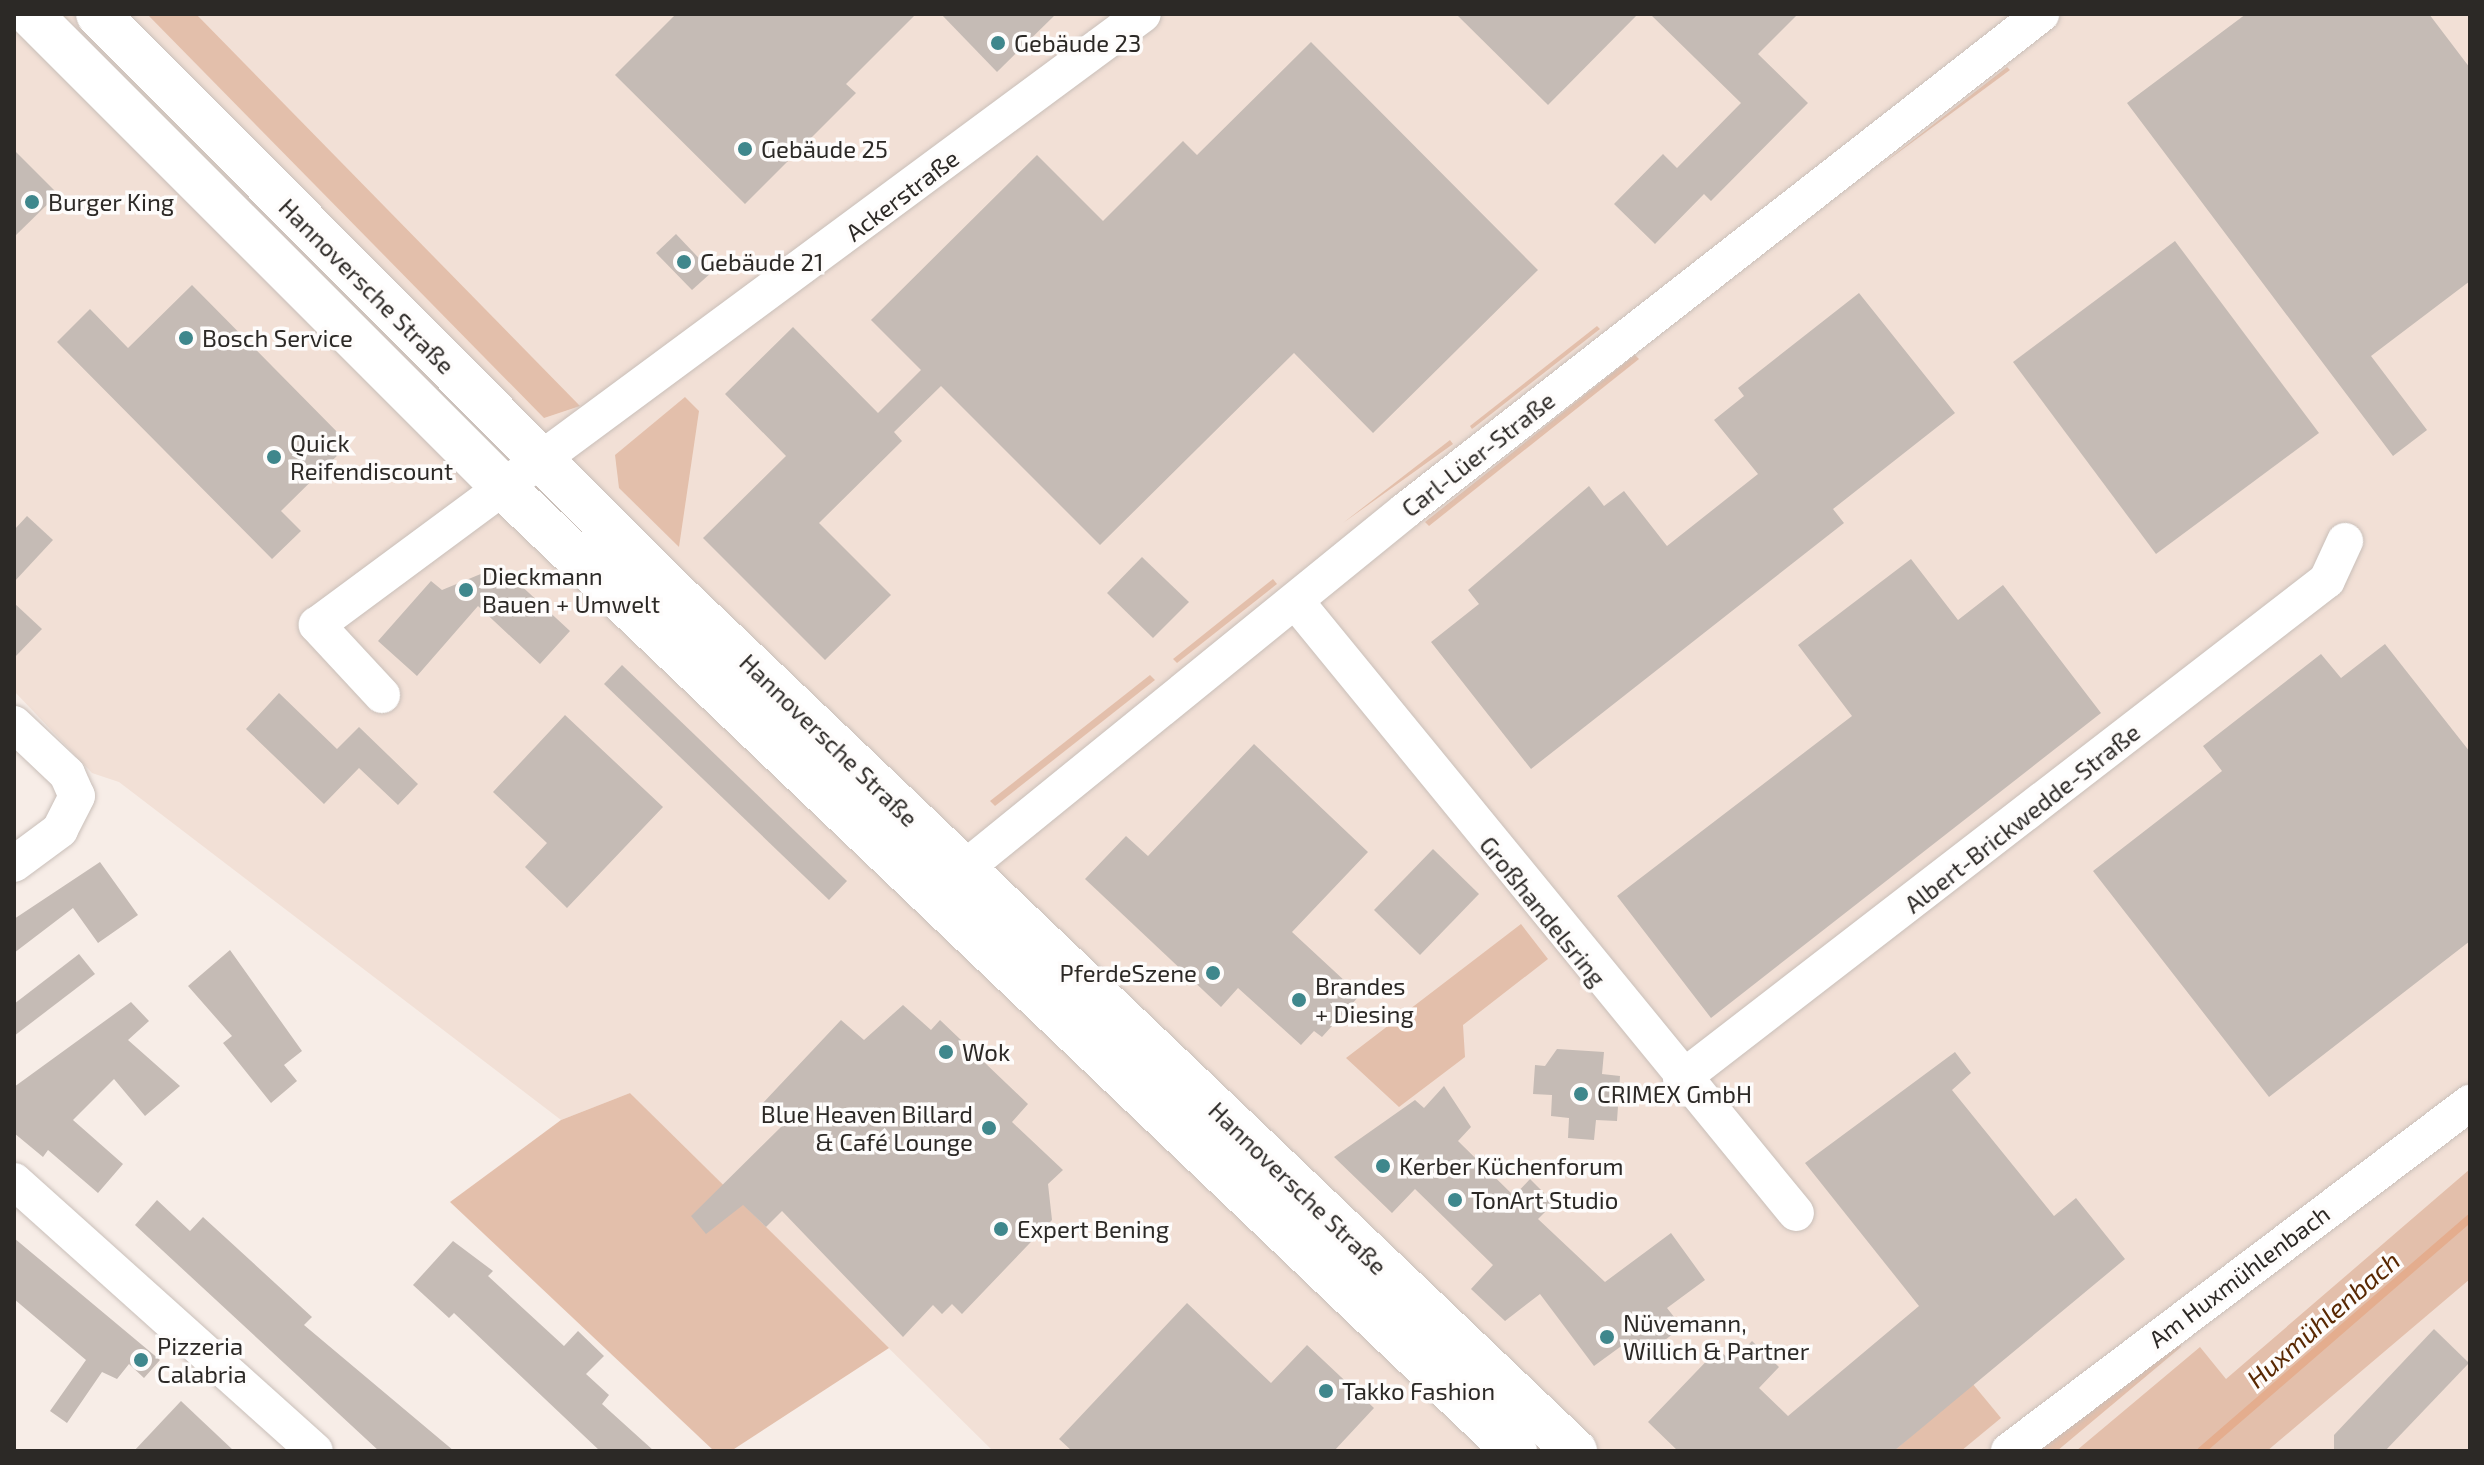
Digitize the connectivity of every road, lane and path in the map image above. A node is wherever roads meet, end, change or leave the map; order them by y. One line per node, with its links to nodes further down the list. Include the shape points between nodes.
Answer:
1 (30, 14): 6 (main road, Hannoversche Straße)
2 (98, 14): 5 (main road, Hannoversche Straße)
3 (1143, 14): 5 (street, Ackerstraße)
4 (2041, 14): 8 (street, Carl-Lüer-Straße)
5 (542, 464): 6 (street, Ackerstraße); 12 (main road, Hannoversche Straße)
6 (505, 489): 9 (street, via 317,625); 13 (main road, Hannoversche Straße)
7 (2345, 541): 14 (street, Albert-Brickwedde-Straße, via 2327,580)
8 (1297, 603): 12 (street, Carl-Lüer-Straße); 14 (street, Großhandelsring)
9 (382, 695)
10 (14, 724): 11 (street, via 67,774 77,796 60,830)
11 (14, 864)
12 (964, 869): 13 (street); 20 (main road, Hannoversche Straße)
13 (911, 876): 19 (main road, Hannoversche Straße)
14 (1681, 1079): 17 (street, Großhandelsring)
15 (2470, 1103): 21 (street, Am Huxmühlenbach)
16 (14, 1181): 18 (street)
17 (1796, 1213)
18 (315, 1451)
19 (1515, 1451)
20 (1575, 1451)
21 (2009, 1451)

